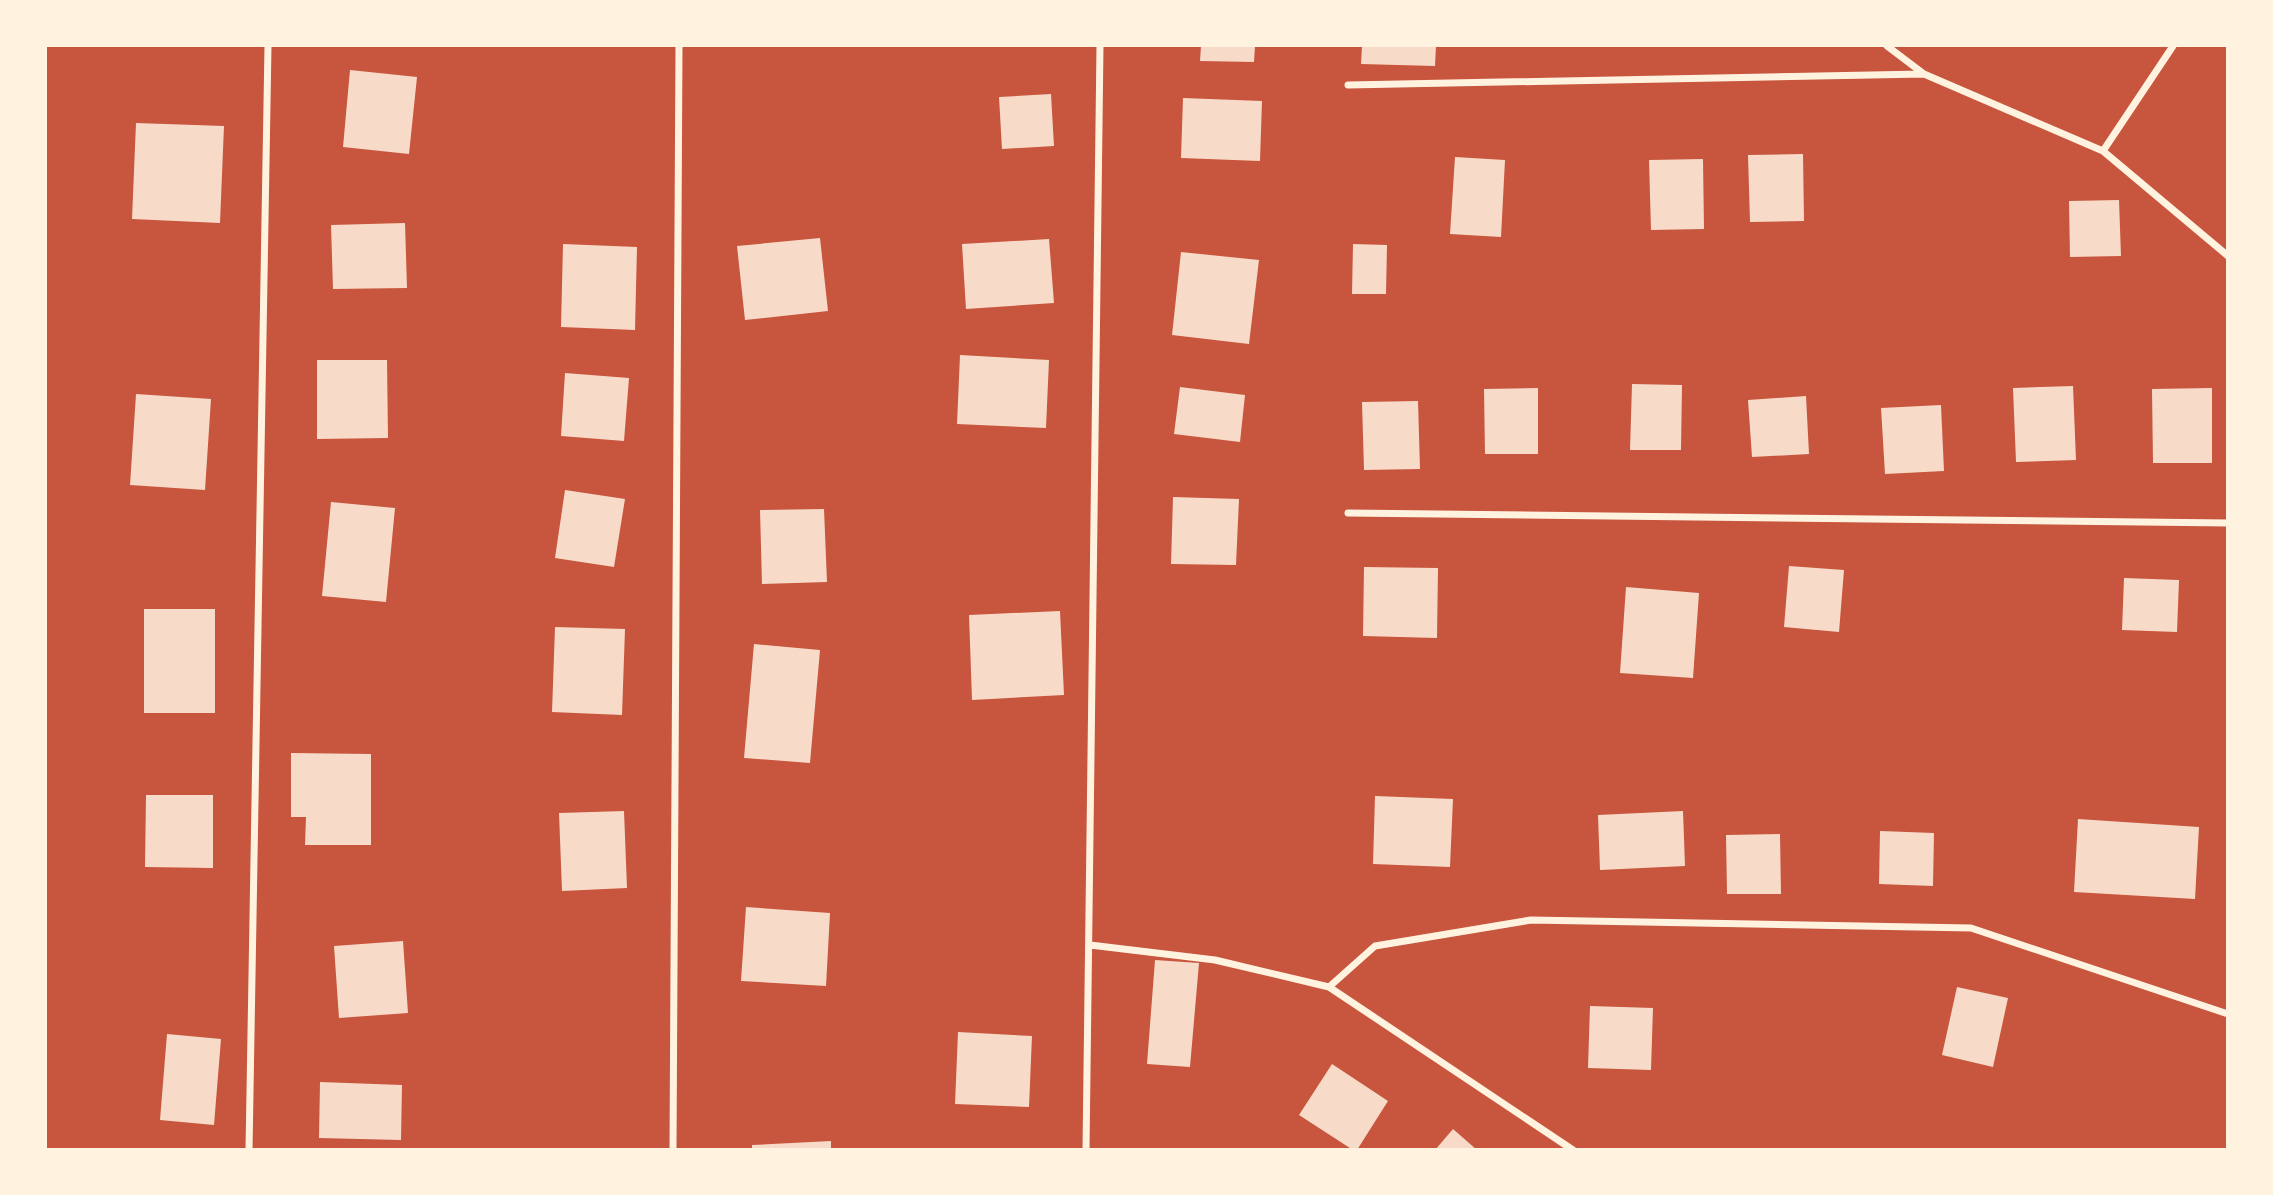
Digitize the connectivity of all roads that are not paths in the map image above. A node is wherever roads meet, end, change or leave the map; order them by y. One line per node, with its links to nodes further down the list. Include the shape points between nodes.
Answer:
1 (268, 46): 15 (street)
2 (679, 46): 16 (street)
3 (1100, 46): 12 (street)
4 (1886, 46): 6 (street)
5 (2172, 46): 8 (street)
6 (1924, 74): 7 (street); 8 (street)
7 (1348, 85)
8 (2103, 151): 9 (street)
9 (2228, 256)
10 (1348, 513): 11 (street)
11 (2228, 523)
12 (1090, 946): 13 (street, via 1215,960); 17 (street)
13 (1328, 987): 14 (street, via 1375,946 1531,920 1971,928); 18 (street)
14 (2228, 1014)
15 (248, 1150)
16 (673, 1150)
17 (1086, 1150)
18 (1573, 1150)

